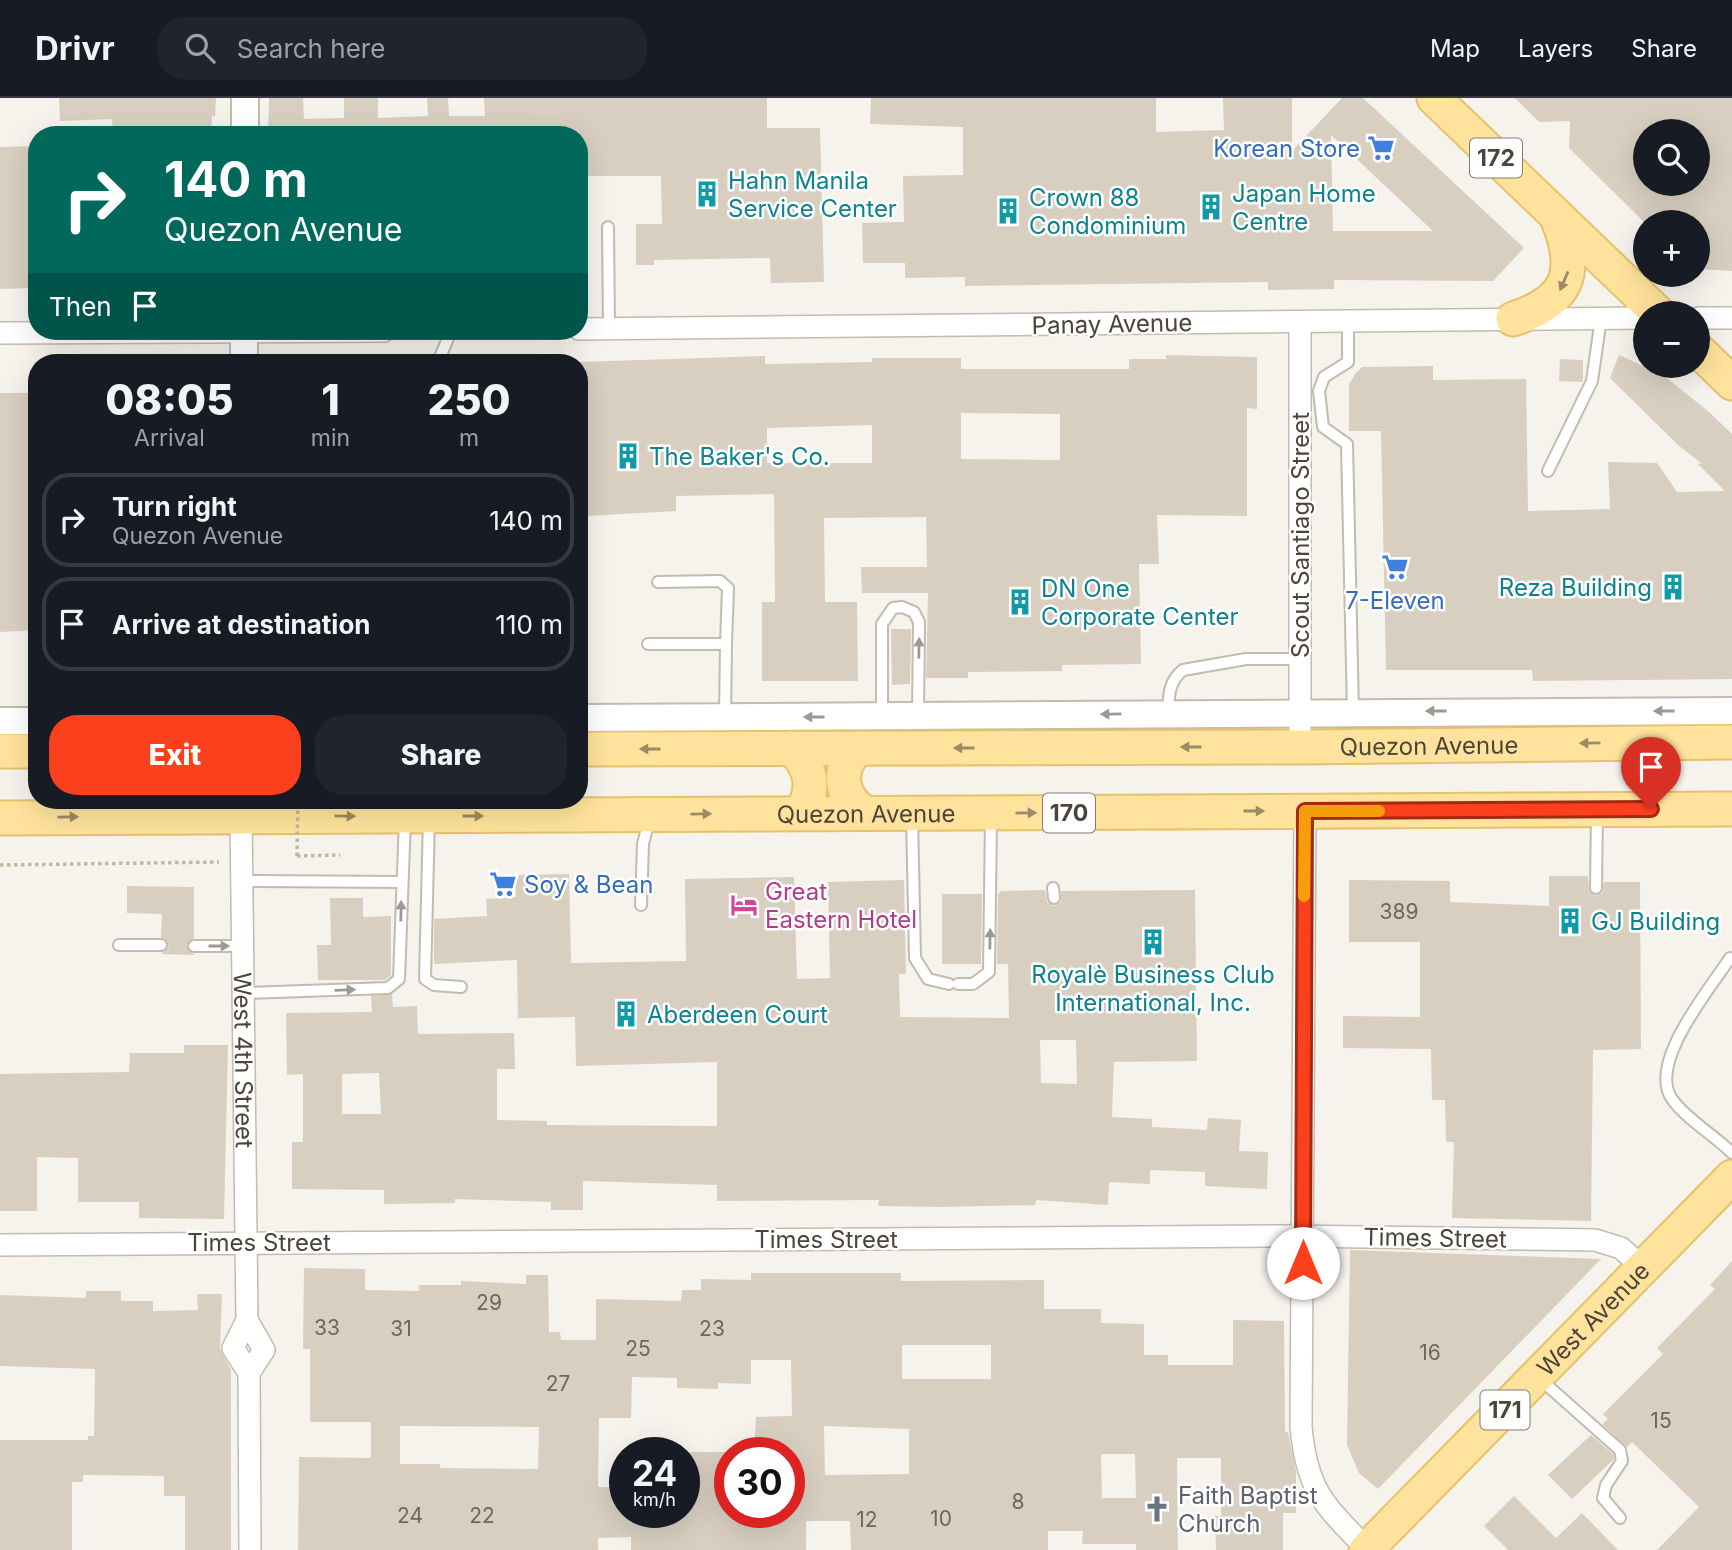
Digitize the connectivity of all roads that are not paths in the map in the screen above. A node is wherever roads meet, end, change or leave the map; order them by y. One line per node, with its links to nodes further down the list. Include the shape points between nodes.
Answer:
1 (245, 98): 3 (street)
2 (1434, 98): 4 (main road, 172)
3 (245, 126)
4 (1557, 217): 6 (main road, 172); 11 (main road, one-way to 11, via 1568,249 1569,273 1564,285 1545,305)
5 (608, 227): 15 (lane)
6 (1645, 301)
7 (1601, 318): 8 (street, Panay Avenue); 11 (street, Panay Avenue); 20 (lane, via 1592,381)
8 (1633, 318)
9 (1710, 318): 10 (street)
10 (1732, 318)
11 (1513, 319): 12 (street, Panay Avenue)
12 (1348, 321): 13 (street, Panay Avenue); 25 (lane, via 1348,362 1324,377 1319,403 1323,427 1347,444)
13 (1300, 322): 15 (street, Panay Avenue); 24 (street, Scout Santiago Street)
14 (588, 329): 15 (street, Panay Avenue)
15 (609, 329)
16 (0, 333): 17 (street)
17 (28, 333)
18 (1710, 362): 19 (main road)
19 (1732, 383)
20 (1548, 471)
21 (658, 582): 23 (lane, via 720,581 728,588)
22 (648, 644): 23 (lane)
23 (726, 644): 32 (lane)
24 (1300, 659): 27 (street, Scout Santiago Street); 28 (lane, via 1246,659 1183,670 1169,690)
25 (1353, 711): 26 (street, Quezon Avenue, one-way to 25); 27 (street, Quezon Avenue)
26 (1732, 711)
27 (1300, 712): 28 (street, Quezon Avenue); 36 (street, Scout Santiago Street)
28 (1168, 714): 29 (street, Quezon Avenue, one-way to 29)
29 (918, 716): 30 (street, Quezon Avenue); 30 (lane, one-way to 30, via 919,622 914,612 902,607 893,608 883,624)
30 (882, 717): 32 (street, Quezon Avenue, one-way to 32)
31 (588, 718): 32 (street, Quezon Avenue)
32 (725, 718)
33 (0, 721): 34 (street)
34 (28, 721)
35 (1732, 741): 36 (main road, Quezon Avenue, one-way to 36)
36 (1300, 747): 38 (main road, Quezon Avenue, one-way to 38)
37 (791, 748): 38 (main road, Quezon Avenue); 39 (main road, Quezon Avenue, one-way to 39); 48 (main road, via 806,763 811,784)
38 (858, 748): 49 (main road, via 842,777 848,798)
39 (588, 749)
40 (0, 751): 41 (main road)
41 (28, 751)
42 (1732, 808): 46 (main road, Quezon Avenue / 170)
43 (217, 809): 54 (main road, Quezon Avenue / 170, one-way to 43)
44 (241, 809): 55 (street, West 4th Street)
45 (263, 809): 53 (main road, Quezon Avenue / 170, one-way to 53)
46 (1597, 809): 47 (main road, Quezon Avenue / 170); 57 (lane)
47 (1305, 811): 51 (main road, Quezon Avenue / 170, one-way to 47); 68 (street)
48 (801, 813): 49 (main road, Quezon Avenue / 170); 52 (main road, Quezon Avenue / 170, one-way to 48)
49 (865, 813): 50 (main road, Quezon Avenue / 170)
50 (912, 813): 51 (main road, Quezon Avenue / 170); 51 (lane, one-way to 51, via 915,958 928,979 953,984 974,984 989,972)
51 (991, 814)
52 (650, 815): 53 (main road, Quezon Avenue / 170, one-way to 52); 58 (lane, via 643,844)
53 (417, 816): 56 (lane); 64 (lane, via 425,979 434,985)
54 (0, 818)
55 (243, 881): 56 (lane); 62 (street, West 4th Street)
56 (402, 882): 65 (lane, one-way to 56, via 388,988 394,984 401,965)
57 (1596, 888)
58 (641, 905)
59 (119, 945): 60 (lane)
60 (161, 945)
61 (194, 946): 62 (lane, one-way to 62)
62 (243, 946): 65 (street, West 4th Street)
63 (1730, 958): 66 (lane, via 1672,1048 1664,1079 1672,1099)
64 (461, 987)
65 (244, 993): 69 (street, West 4th Street)
66 (1732, 1153)
67 (1732, 1177): 71 (main road, West Avenue / 171)
68 (1303, 1236): 69 (street, Times Street); 71 (street, Times Street, via 1595,1240 1621,1248); 74 (street, via 1304,1457 1318,1497)
69 (247, 1242): 70 (street, Times Street); 75 (street, West 4th Street, via 247,1320 233,1348 249,1373)
70 (0, 1245)
71 (1643, 1268): 72 (main road, West Avenue / 171)
72 (1538, 1377): 73 (lane, via 1620,1450 1622,1461 1606,1485 1603,1499); 74 (main road, West Avenue / 171)
73 (1620, 1518)
74 (1367, 1549)
75 (250, 1550)

